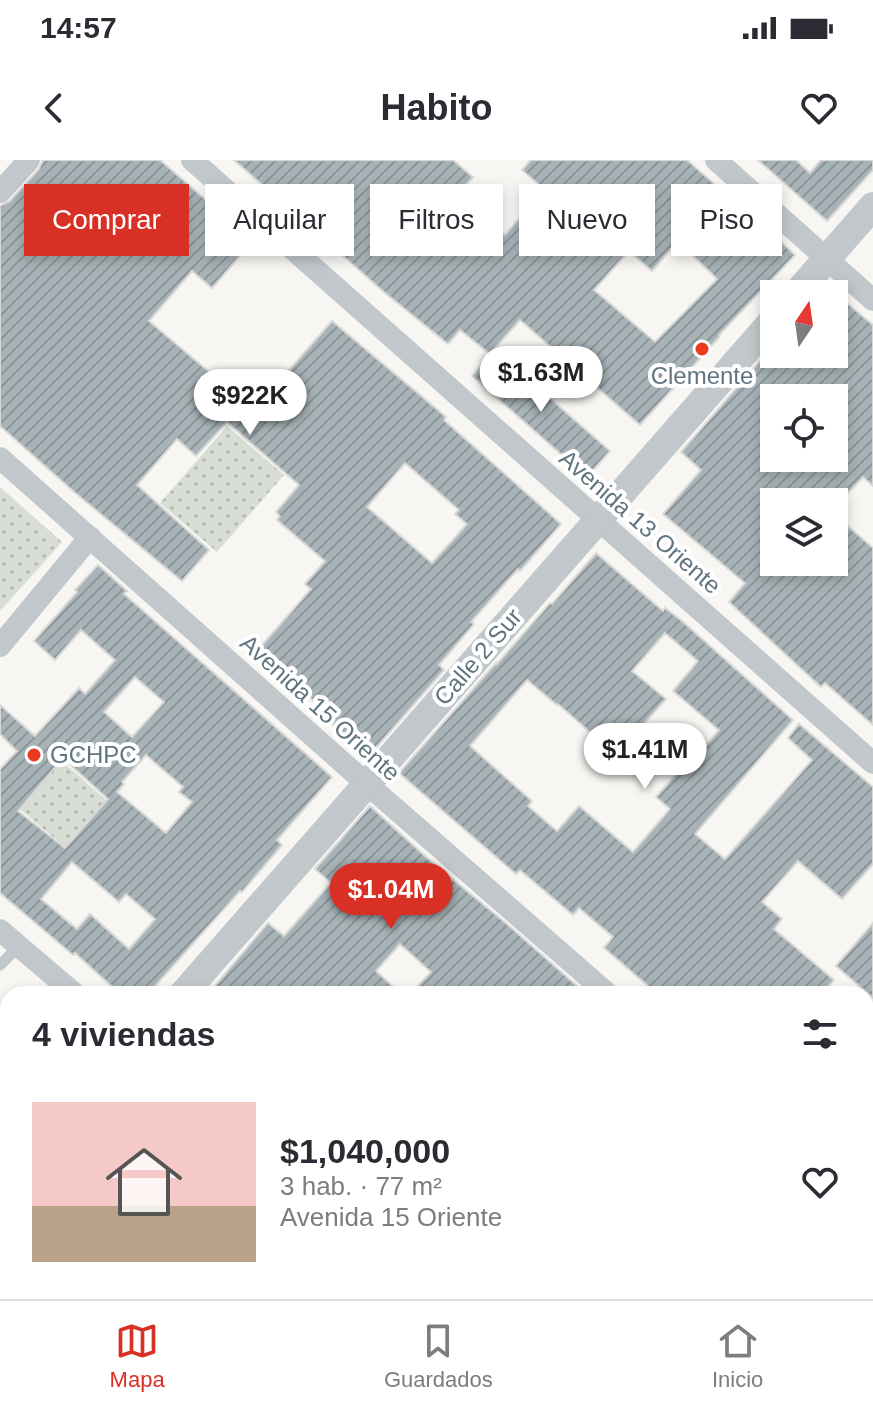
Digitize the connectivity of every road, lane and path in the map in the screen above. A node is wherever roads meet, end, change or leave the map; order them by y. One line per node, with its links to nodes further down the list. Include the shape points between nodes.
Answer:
1 (29, 160): 4 (street)
2 (192, 160): 11 (street, Avenida 13 Oriente)
3 (716, 160): 6 (street)
4 (0, 192)
5 (873, 206): 6 (street)
6 (827, 259): 7 (street); 8 (street)
7 (808, 280)
8 (873, 300)
9 (760, 335): 11 (street, Calle 2 Sur)
10 (0, 458): 12 (street, Avenida 15 Oriente)
11 (598, 520): 14 (street, Avenida 13 Oriente); 15 (street, Calle 2 Sur)
12 (90, 537): 13 (street); 15 (street, Avenida 15 Oriente)
13 (0, 646)
14 (873, 763)
15 (367, 784): 20 (street, Calle 2 Sur); 21 (street, Avenida 15 Oriente)
16 (0, 930): 17 (street)
17 (19, 946): 18 (lane); 19 (street)
18 (0, 965)
19 (66, 986)
20 (190, 986)
21 (599, 986)

